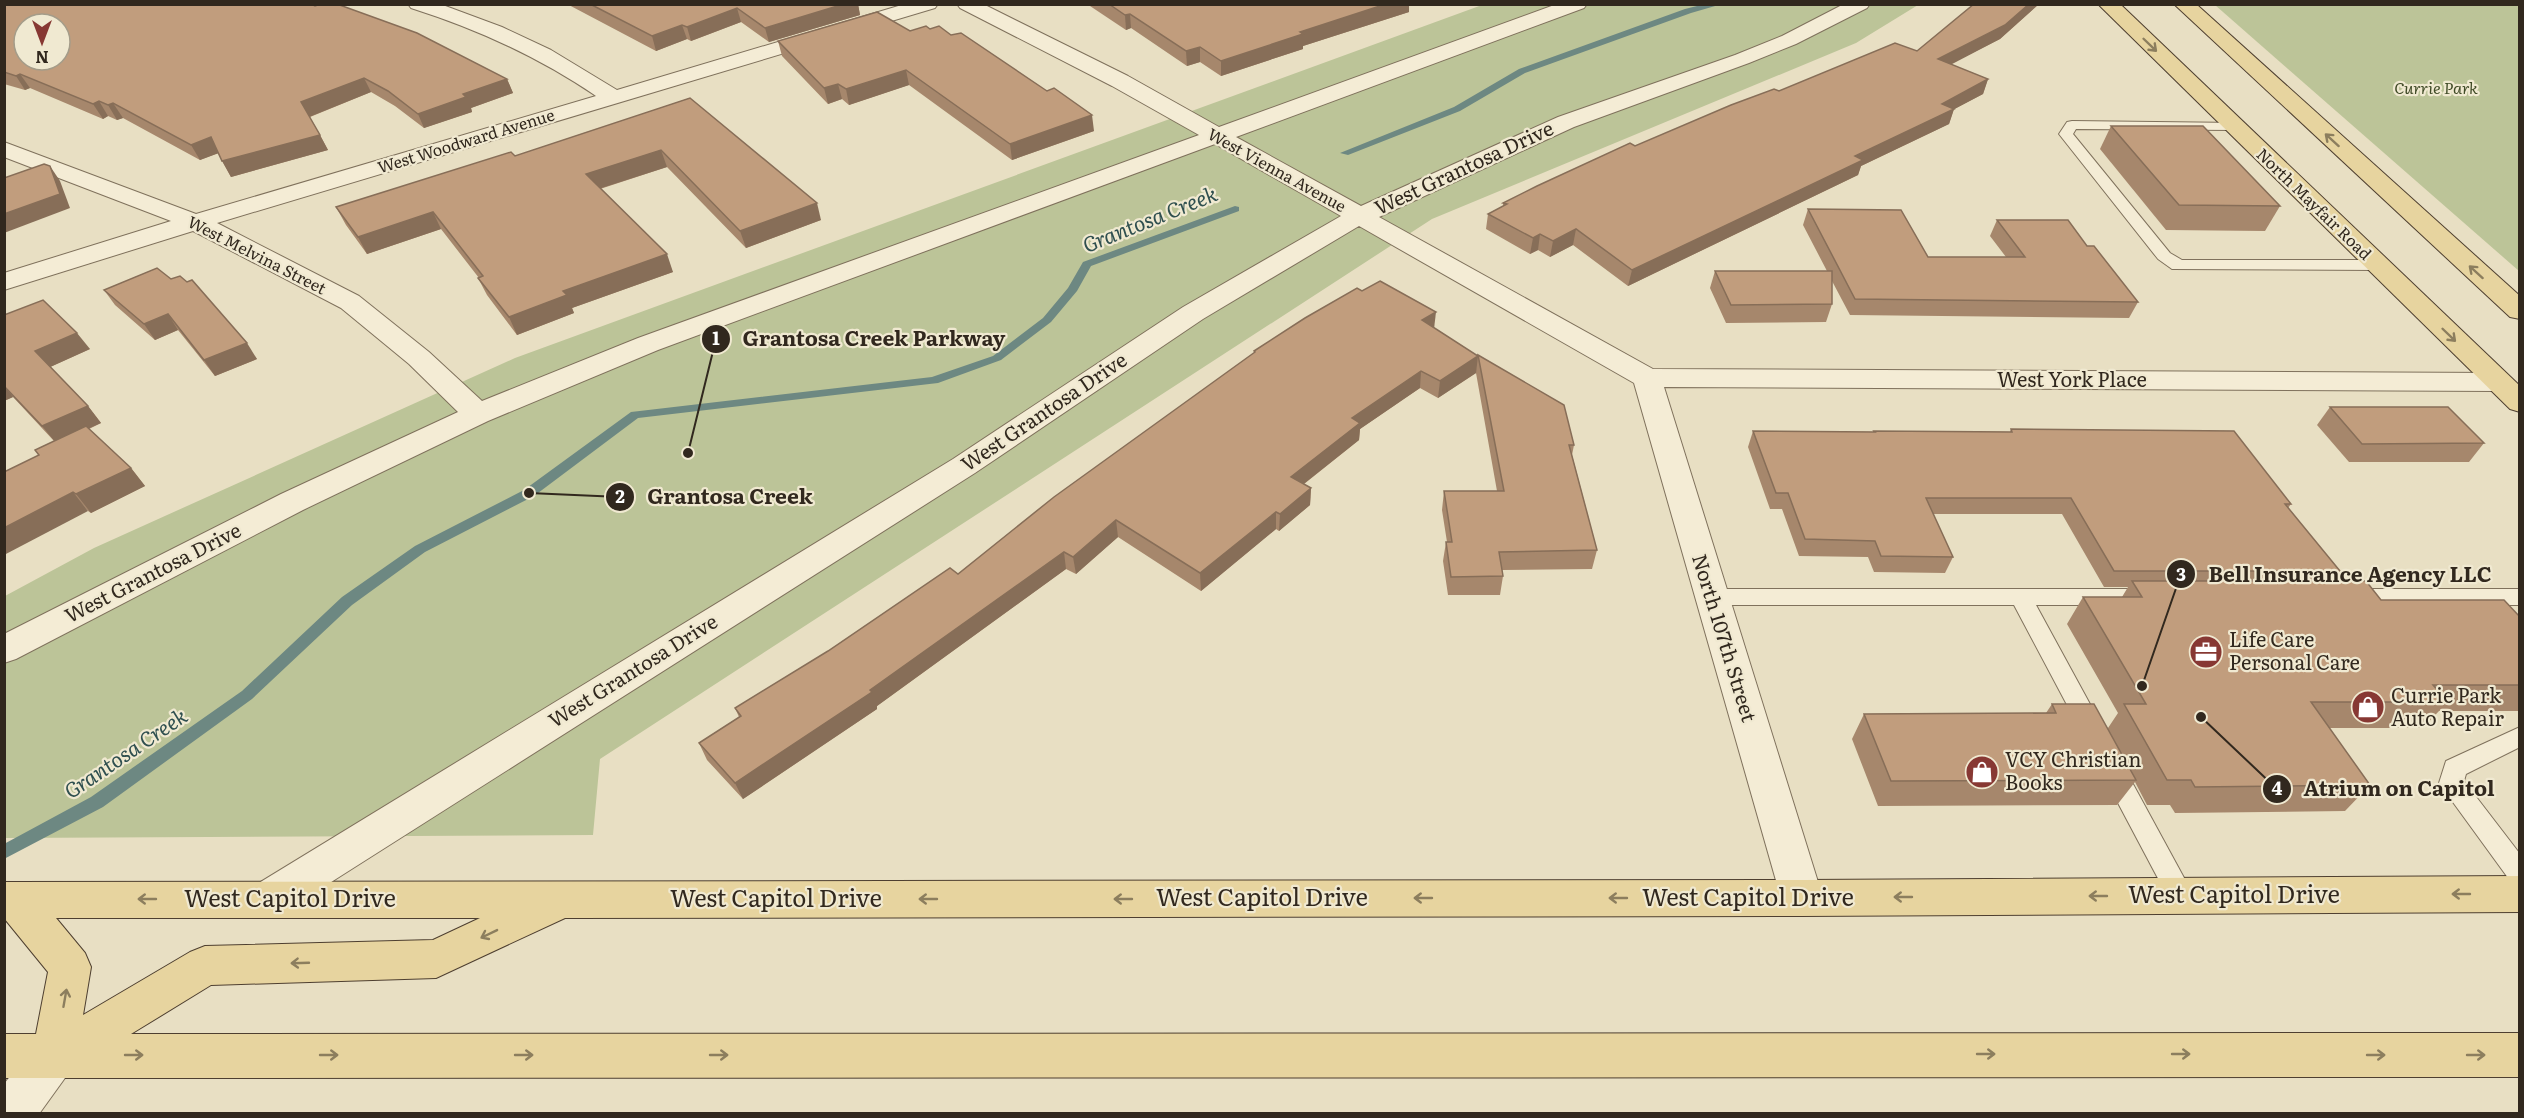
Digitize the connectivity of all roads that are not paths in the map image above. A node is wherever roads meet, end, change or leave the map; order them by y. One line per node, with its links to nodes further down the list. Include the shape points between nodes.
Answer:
1 (418, 4): 8 (street, via 539,52)
2 (928, 4): 8 (street, West Woodward Avenue)
3 (966, 4): 10 (street, West Vienna Avenue, via 1120,81)
4 (1577, 4): 10 (street, West Grantosa Drive)
5 (1860, 4): 12 (street, West Grantosa Drive, via 1742,59 1566,122)
6 (2108, 4): 9 (main road, North Mayfair Road, one-way to 9)
7 (2184, 4): 16 (main road, one-way to 7)
8 (613, 97): 13 (street, West Woodward Avenue)
9 (2234, 126): 14 (main road, North Mayfair Road); 14 (lane, via 2072,125 2066,134 2164,256 2178,265)
10 (1217, 136): 12 (street, West Vienna Avenue); 20 (street, West Grantosa Drive, via 648,344)
11 (4, 149): 13 (street, West Melvina Street)
12 (1359, 216): 17 (street, West Vienna Avenue); 31 (street, West Grantosa Drive, via 1193,313 964,466)
13 (195, 222): 15 (street, West Woodward Avenue); 20 (street, West Melvina Street, via 350,302 419,358)
14 (2377, 265): 18 (main road, North Mayfair Road, one-way to 18)
15 (4, 282)
16 (2520, 311)
17 (1647, 378): 18 (street, West York Place); 21 (street, North 107th Street)
18 (2497, 382): 19 (main road, North Mayfair Road)
19 (2520, 403)
20 (478, 414): 26 (street, West Grantosa Drive, via 292,502)
21 (1712, 597): 22 (lane); 32 (street, North 107th Street)
22 (2021, 597): 23 (lane); 30 (lane)
23 (2151, 597)
24 (2330, 597): 25 (lane)
25 (2520, 597)
26 (4, 650)
27 (2520, 736): 28 (lane, via 2455,768 2451,783)
28 (2520, 874)
29 (2520, 894): 30 (main road, West Capitol Drive, one-way to 30)
30 (2180, 895): 32 (main road, West Capitol Drive, one-way to 32)
31 (269, 898): 33 (main road, West Capitol Drive); 34 (main road, West Capitol Drive, one-way to 34)
32 (1802, 898): 33 (main road, West Capitol Drive, one-way to 33)
33 (561, 899): 37 (main road, one-way to 37, via 436,959 205,966)
34 (10, 900): 37 (main road, one-way to 34, via 70,967)
35 (2520, 1055): 37 (main road, one-way to 35)
36 (4, 1056): 37 (main road)
37 (54, 1056): 38 (street)
38 (10, 1113)

